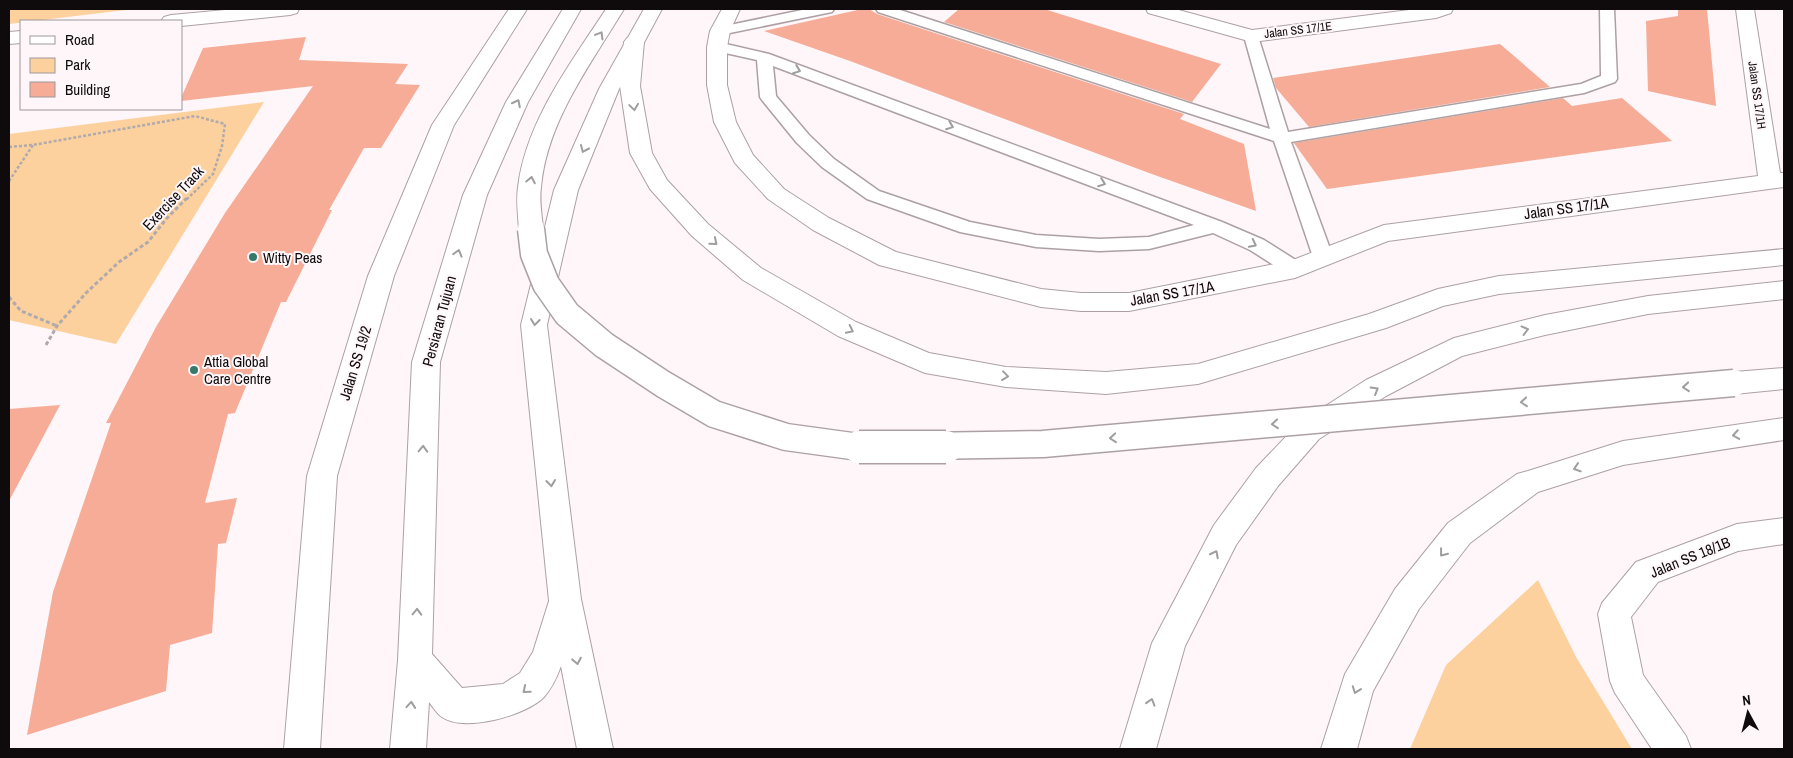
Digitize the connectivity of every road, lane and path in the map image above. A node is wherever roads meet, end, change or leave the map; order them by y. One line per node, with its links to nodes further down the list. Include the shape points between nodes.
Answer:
1 (290, 9): 13 (main road)
2 (518, 9): 36 (main road, Jalan SS 19/2, via 440,133 381,276 322,476)
3 (572, 9): 35 (main road, Persiaran Tujuan, one-way to 3, via 426,362 475,195 517,102)
4 (616, 9): 31 (main road, one-way to 4, bridge, via 1043,444 859,447 786,437 714,414 604,345 567,314 546,284 534,254 529,187 538,147 557,106)
5 (654, 9): 16 (main road)
6 (731, 9): 15 (main road, Jalan SS 17/1A)
7 (827, 9): 15 (lane)
8 (883, 9): 18 (lane)
9 (1155, 9): 14 (main road, Jalan SS 17/1E)
10 (1444, 9): 14 (main road, Jalan SS 17/1E)
11 (1607, 9): 18 (lane, via 1609,79 1584,88)
12 (1744, 9): 21 (main road, Jalan SS 17/1H)
13 (181, 20)
14 (1252, 36): 18 (lane)
15 (718, 39): 17 (lane); 26 (main road, Jalan SS 17/1A, via 717,85 725,122 744,158 776,194 821,224 888,259 1041,298 1081,302 1129,302)
16 (634, 42): 25 (main road, one-way to 25, via 630,86 641,153 658,184 700,230 752,274 847,329 925,363 1006,377 1106,383 1198,374 1377,321 1438,298 1499,285); 34 (main road, one-way to 34, via 609,90 566,190 534,324)
17 (764, 57): 23 (lane, one-way to 23); 23 (lane, via 768,97 828,163 873,195 967,228 1036,241 1099,245 1149,243)
18 (1280, 138): 24 (lane)
19 (33, 145): 20 (path, Exercise Track); 22 (path); 29 (path, Exercise Track, via 194,116 225,124 213,174 167,218 148,242 119,262 86,293)
20 (9, 147)
21 (1777, 180): 24 (main road, Jalan SS 17/1A, via 1384,233)
22 (9, 181)
23 (1215, 226): 26 (lane, one-way to 26)
24 (1323, 256): 26 (main road, Jalan SS 17/1A)
25 (1784, 257)
26 (1295, 269)
27 (1784, 290): 39 (main road, one-way to 27, via 1169,643 1225,535 1267,477 1309,432 1376,388 1454,348 1546,325 1648,305)
28 (9, 297): 29 (path, via 21,311)
29 (57, 326): 30 (path, Exercise Track)
30 (46, 345)
31 (1784, 378)
32 (1784, 428): 40 (main road, one-way to 40, via 1623,453 1528,483 1459,533 1407,599 1356,686)
33 (1784, 531): 41 (main road, Jalan SS 18/1B, via 1737,538 1647,572 1614,614 1627,680)
34 (564, 599): 35 (main road, one-way to 35, via 553,646 538,680 519,696 484,706 454,705); 38 (main road, one-way to 38)
35 (415, 660): 37 (main road, Persiaran Tujuan, one-way to 35)
36 (302, 749)
37 (408, 749)
38 (595, 749)
39 (1138, 749)
40 (1339, 749)
41 (1673, 749)

